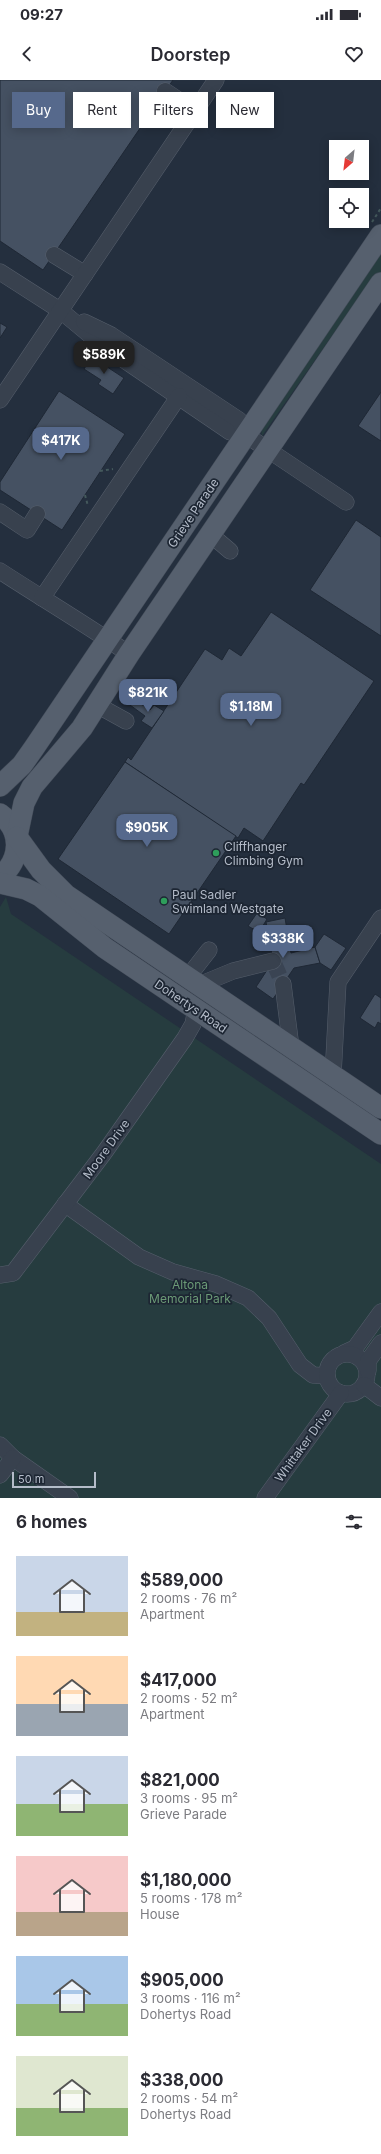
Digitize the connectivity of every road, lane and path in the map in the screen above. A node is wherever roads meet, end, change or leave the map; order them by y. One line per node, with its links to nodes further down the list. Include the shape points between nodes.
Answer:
1 (216, 80): 2 (lane)
2 (208, 92)
3 (184, 128): 7 (lane)
4 (381, 235): 12 (main road, Grieve Parade)
5 (54, 255): 7 (lane)
6 (0, 272): 9 (lane)
7 (85, 274): 9 (lane)
8 (381, 283): 13 (main road)
9 (60, 311): 10 (lane, via 102,345); 11 (lane); 12 (lane, via 111,335 239,420)
10 (179, 396): 12 (lane, via 230,432); 20 (lane)
11 (0, 400)
12 (246, 435): 13 (lane); 21 (main road, Grieve Parade)
13 (268, 449): 14 (lane); 17 (main road)
14 (346, 502)
15 (0, 512): 16 (lane, via 27,530)
16 (37, 514)
17 (210, 534): 18 (lane); 22 (main road)
18 (230, 551)
19 (0, 571): 20 (lane)
20 (42, 598): 21 (lane)
21 (107, 639): 22 (lane); 25 (main road, Grieve Parade, via 26,759)
22 (129, 654): 23 (main road)
23 (97, 705): 24 (lane); 27 (main road, via 73,739 28,793)
24 (126, 721)
25 (0, 786)
26 (0, 814): 27 (main road, Dohertys Road)
27 (17, 836): 28 (main road, via 14,859); 33 (main road, Dohertys Road, via 40,870 66,895)
28 (0, 877)
29 (0, 883): 35 (main road, Dohertys Road, via 40,896 95,941)
30 (381, 918): 37 (lane, via 338,982)
31 (209, 950): 33 (lane)
32 (273, 961): 33 (lane)
33 (194, 981): 36 (main road, Dohertys Road)
34 (284, 984): 36 (lane)
35 (196, 1009): 39 (main road, Dohertys Road); 40 (lane, Moore Drive, via 193,1024 185,1038)
36 (291, 1047): 37 (main road, Dohertys Road)
37 (333, 1076): 38 (main road, Dohertys Road)
38 (381, 1108)
39 (381, 1134)
40 (65, 1204): 41 (lane, Moore Drive, via 13,1273); 45 (lane, via 139,1257 173,1272 216,1284 248,1298 269,1318 300,1365 314,1375)
41 (0, 1275)
42 (381, 1312): 44 (lane, via 353,1350)
43 (381, 1343): 46 (lane, via 368,1361)
44 (344, 1353): 45 (lane, via 330,1362); 46 (lane, via 360,1357 365,1363)
45 (327, 1376): 47 (lane, via 331,1385)
46 (366, 1378): 47 (lane, via 354,1393); 48 (lane)
47 (341, 1393): 53 (lane, Whittaker Drive)
48 (381, 1398)
49 (0, 1445): 50 (lane)
50 (13, 1458): 51 (lane); 52 (lane)
51 (0, 1475)
52 (70, 1498)
53 (265, 1498)

